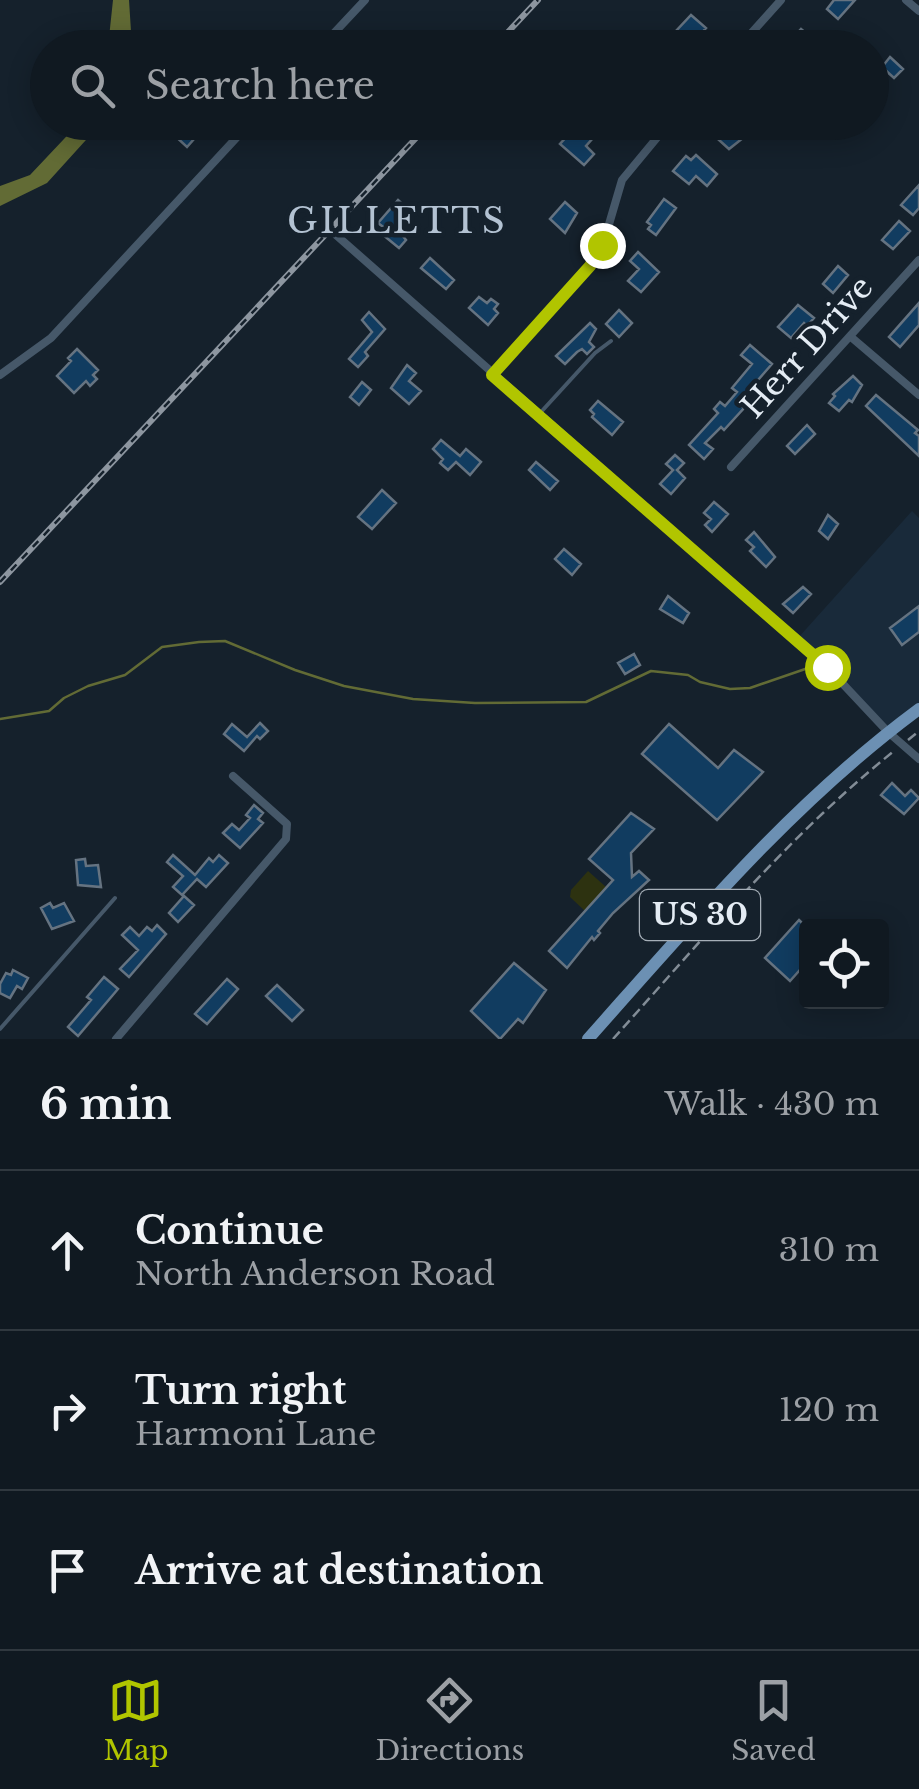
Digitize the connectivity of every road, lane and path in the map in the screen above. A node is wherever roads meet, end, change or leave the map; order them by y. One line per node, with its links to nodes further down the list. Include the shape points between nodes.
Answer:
1 (364, 0): 5 (street)
2 (781, 0): 6 (street)
3 (906, 0): 4 (street)
4 (919, 11)
5 (336, 30)
6 (754, 30)
7 (234, 140): 13 (street, via 51,338)
8 (655, 140): 14 (street, via 622,180 590,266)
9 (336, 235): 14 (street)
10 (919, 260): 11 (street, Herr Drive)
11 (851, 337): 15 (street); 17 (street, Herr Drive)
12 (611, 341): 16 (lane)
13 (0, 375)
14 (492, 375): 16 (street)
15 (919, 395)
16 (538, 416): 20 (street, via 827,667)
17 (731, 467)
18 (919, 709): 20 (main road, US 30)
19 (919, 731): 21 (path)
20 (888, 732): 23 (street); 28 (main road, US 30, via 772,836)
21 (913, 736)
22 (895, 750): 29 (path, via 794,840)
23 (919, 759)
24 (233, 776): 27 (street, via 287,824 286,839)
25 (115, 898): 26 (lane)
26 (0, 1029)
27 (116, 1039)
28 (588, 1039)
29 (612, 1039)

